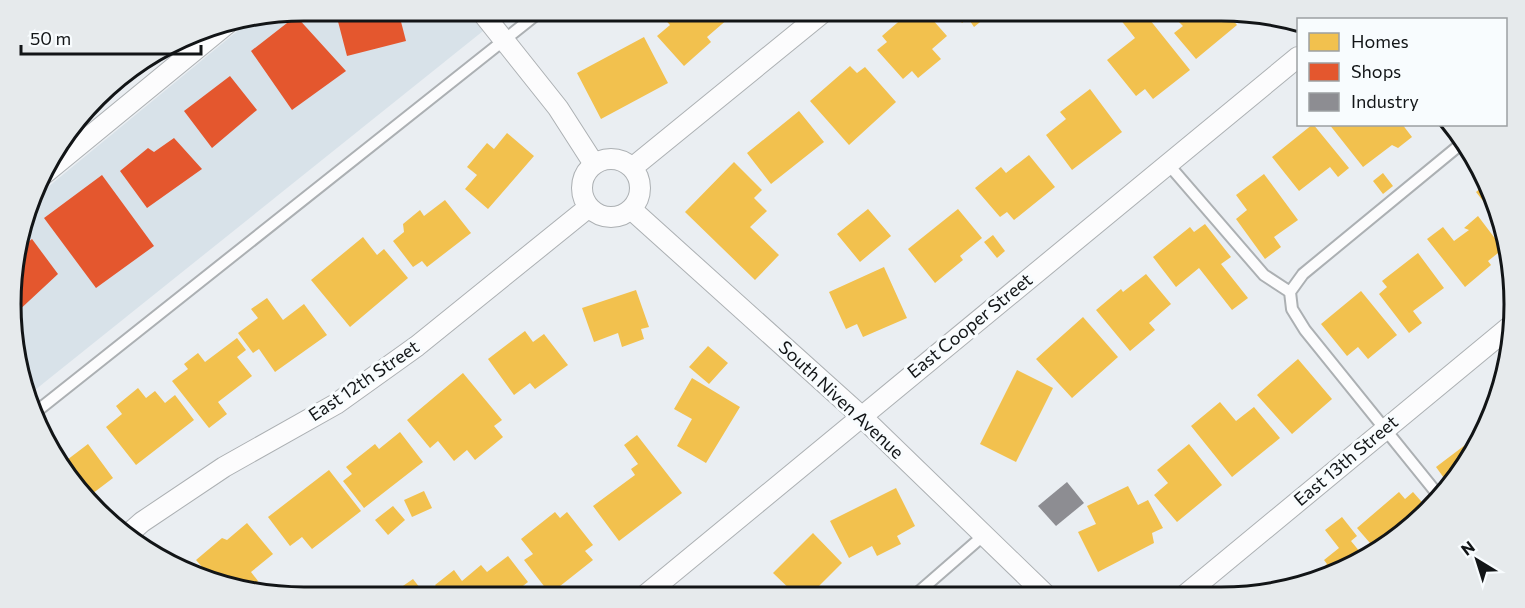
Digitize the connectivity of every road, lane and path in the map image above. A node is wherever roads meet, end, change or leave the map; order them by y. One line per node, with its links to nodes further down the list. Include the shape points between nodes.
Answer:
1 (489, 21): 5 (street)
2 (529, 21): 5 (lane)
3 (812, 21): 11 (street)
4 (211, 37): 8 (street)
5 (505, 41): 9 (street, via 558,108); 16 (lane)
6 (1297, 59): 10 (street, East Cooper Street)
7 (1456, 148): 14 (lane, via 1303,274)
8 (59, 161)
9 (594, 164): 11 (street, via 622,160); 12 (street, via 583,180 582,190)
10 (1168, 164): 14 (lane, via 1264,275); 17 (street, East Cooper Street)
11 (632, 168): 13 (street, via 641,190)
12 (589, 207): 13 (street, via 607,217 617,217); 20 (street, East 12th Street, via 417,346 336,404 224,467)
13 (631, 209): 17 (street, South Niven Avenue)
14 (1290, 292): 18 (lane, via 1292,309 1305,330)
15 (1502, 333): 18 (street, East 13th Street)
16 (41, 408)
17 (861, 416): 21 (street, South Niven Avenue); 22 (street, East Cooper Street)
18 (1385, 429): 19 (lane); 25 (street, East 13th Street)
19 (1434, 490)
20 (133, 530)
21 (984, 535): 23 (lane); 24 (street, South Niven Avenue)
22 (656, 587)
23 (924, 587)
24 (1038, 587)
25 (1195, 587)

